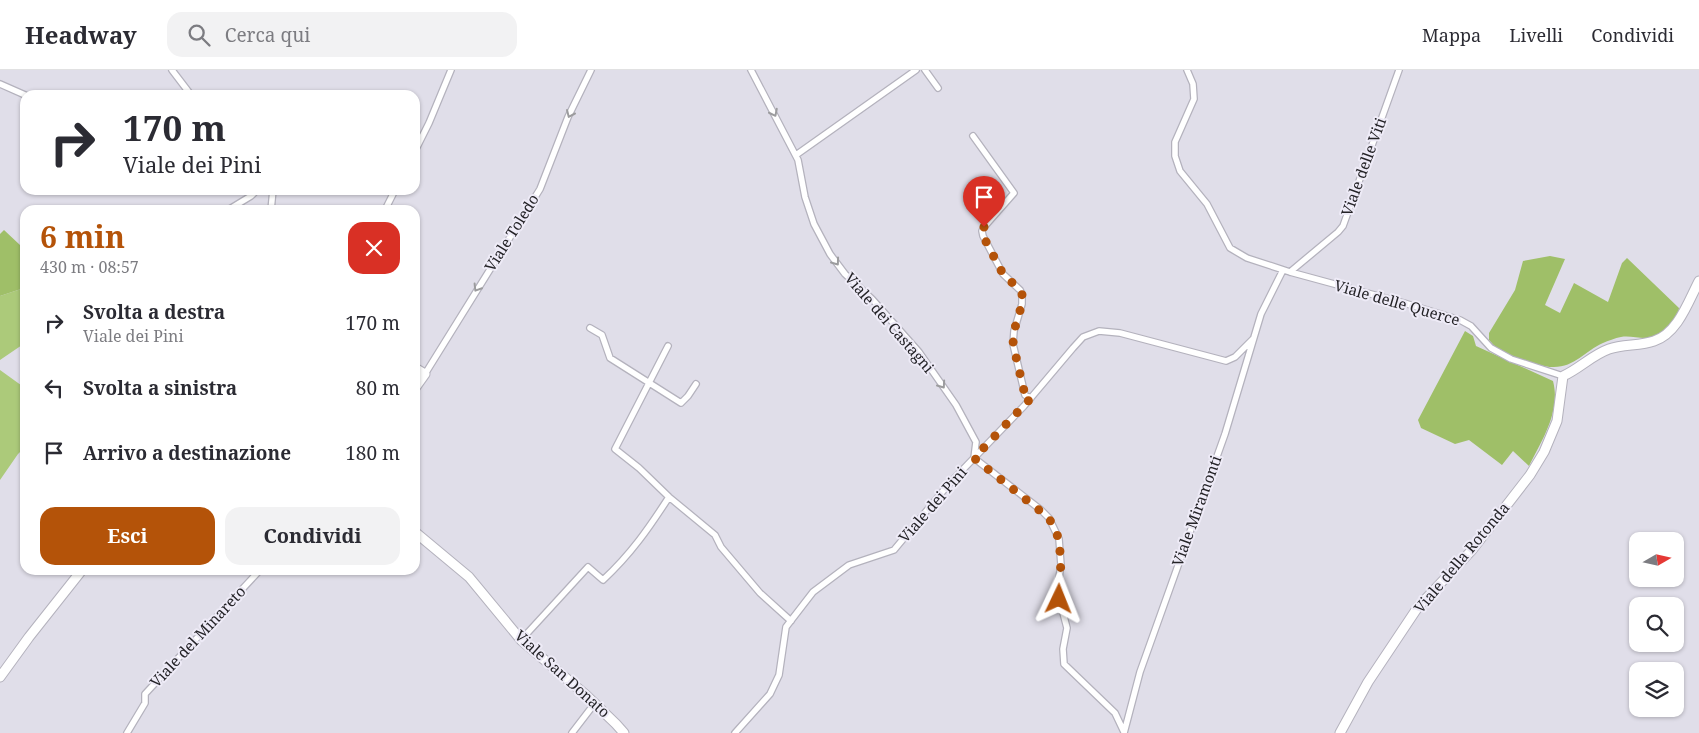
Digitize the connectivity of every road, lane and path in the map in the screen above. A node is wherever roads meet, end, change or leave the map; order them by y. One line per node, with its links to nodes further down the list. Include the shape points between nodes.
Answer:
1 (172, 70): 11 (street)
2 (451, 70): 14 (street)
3 (590, 70): 25 (street, Viale Toledo, one-way to 25, via 540,188)
4 (751, 70): 15 (street, Viale dei Castagni, one-way to 15)
5 (916, 70): 15 (street)
6 (925, 70): 10 (street)
7 (1186, 70): 18 (street, Viale delle Querce, via 1193,84 1194,99 1175,142 1180,171 1207,204 1230,248 1247,258)
8 (1399, 70): 19 (street, Viale delle Viti, via 1343,226)
9 (0, 84): 12 (street)
10 (938, 88)
11 (188, 90)
12 (20, 93)
13 (973, 136): 30 (street, via 1014,193 982,231 1003,274 1022,294 1013,344 1025,395)
14 (420, 140)
15 (796, 156): 31 (street, Viale dei Castagni, one-way to 31, via 814,224 830,254 924,359 976,442)
16 (251, 195): 17 (street)
17 (236, 205)
18 (1283, 270): 19 (street, Viale delle Querce); 22 (street, Viale Miramonti, via 1261,314)
19 (1290, 272): 26 (street, Viale delle Querce, via 1460,320 1471,326 1491,348 1511,359)
20 (1699, 281): 26 (street, via 1670,332 1654,341 1609,349)
21 (590, 328): 28 (street, via 602,335 610,358)
22 (1253, 339): 30 (street, Viale dei Pini, via 1226,361 1120,333 1099,331 1083,337); 44 (street, Viale Miramonti, via 1225,434 1140,672)
23 (668, 346): 28 (street)
24 (420, 371): 25 (street)
25 (425, 374): 27 (street, Viale Toledo)
26 (1563, 376): 45 (street, Viale della Rotonda, via 1557,420 1530,475 1472,550 1418,607 1368,682)
27 (420, 381)
28 (650, 383): 29 (street, via 681,403); 32 (street, via 616,449)
29 (696, 384)
30 (1031, 398): 31 (street, Viale dei Pini)
31 (974, 458): 36 (street, Viale dei Pini, via 894,550 849,565 813,592); 44 (street, via 1049,518 1056,531 1061,565 1057,590 1067,628 1064,664 1115,713)
32 (669, 497): 36 (street, via 715,535 760,593); 37 (street, via 640,541 618,566 603,580 588,567)
33 (420, 536): 37 (street, Viale San Donato, via 469,577)
34 (78, 575): 38 (street)
35 (255, 575): 40 (street, Viale del Minareto, via 145,694 144,703)
36 (791, 621): 43 (street, Viale dei Pini, via 786,627 779,675 773,688)
37 (521, 640): 39 (street, Viale San Donato)
38 (0, 677)
39 (595, 703): 41 (street); 42 (street, Viale San Donato)
40 (127, 733)
41 (572, 733)
42 (624, 733)
43 (735, 733)
44 (1124, 733)
45 (1340, 733)

